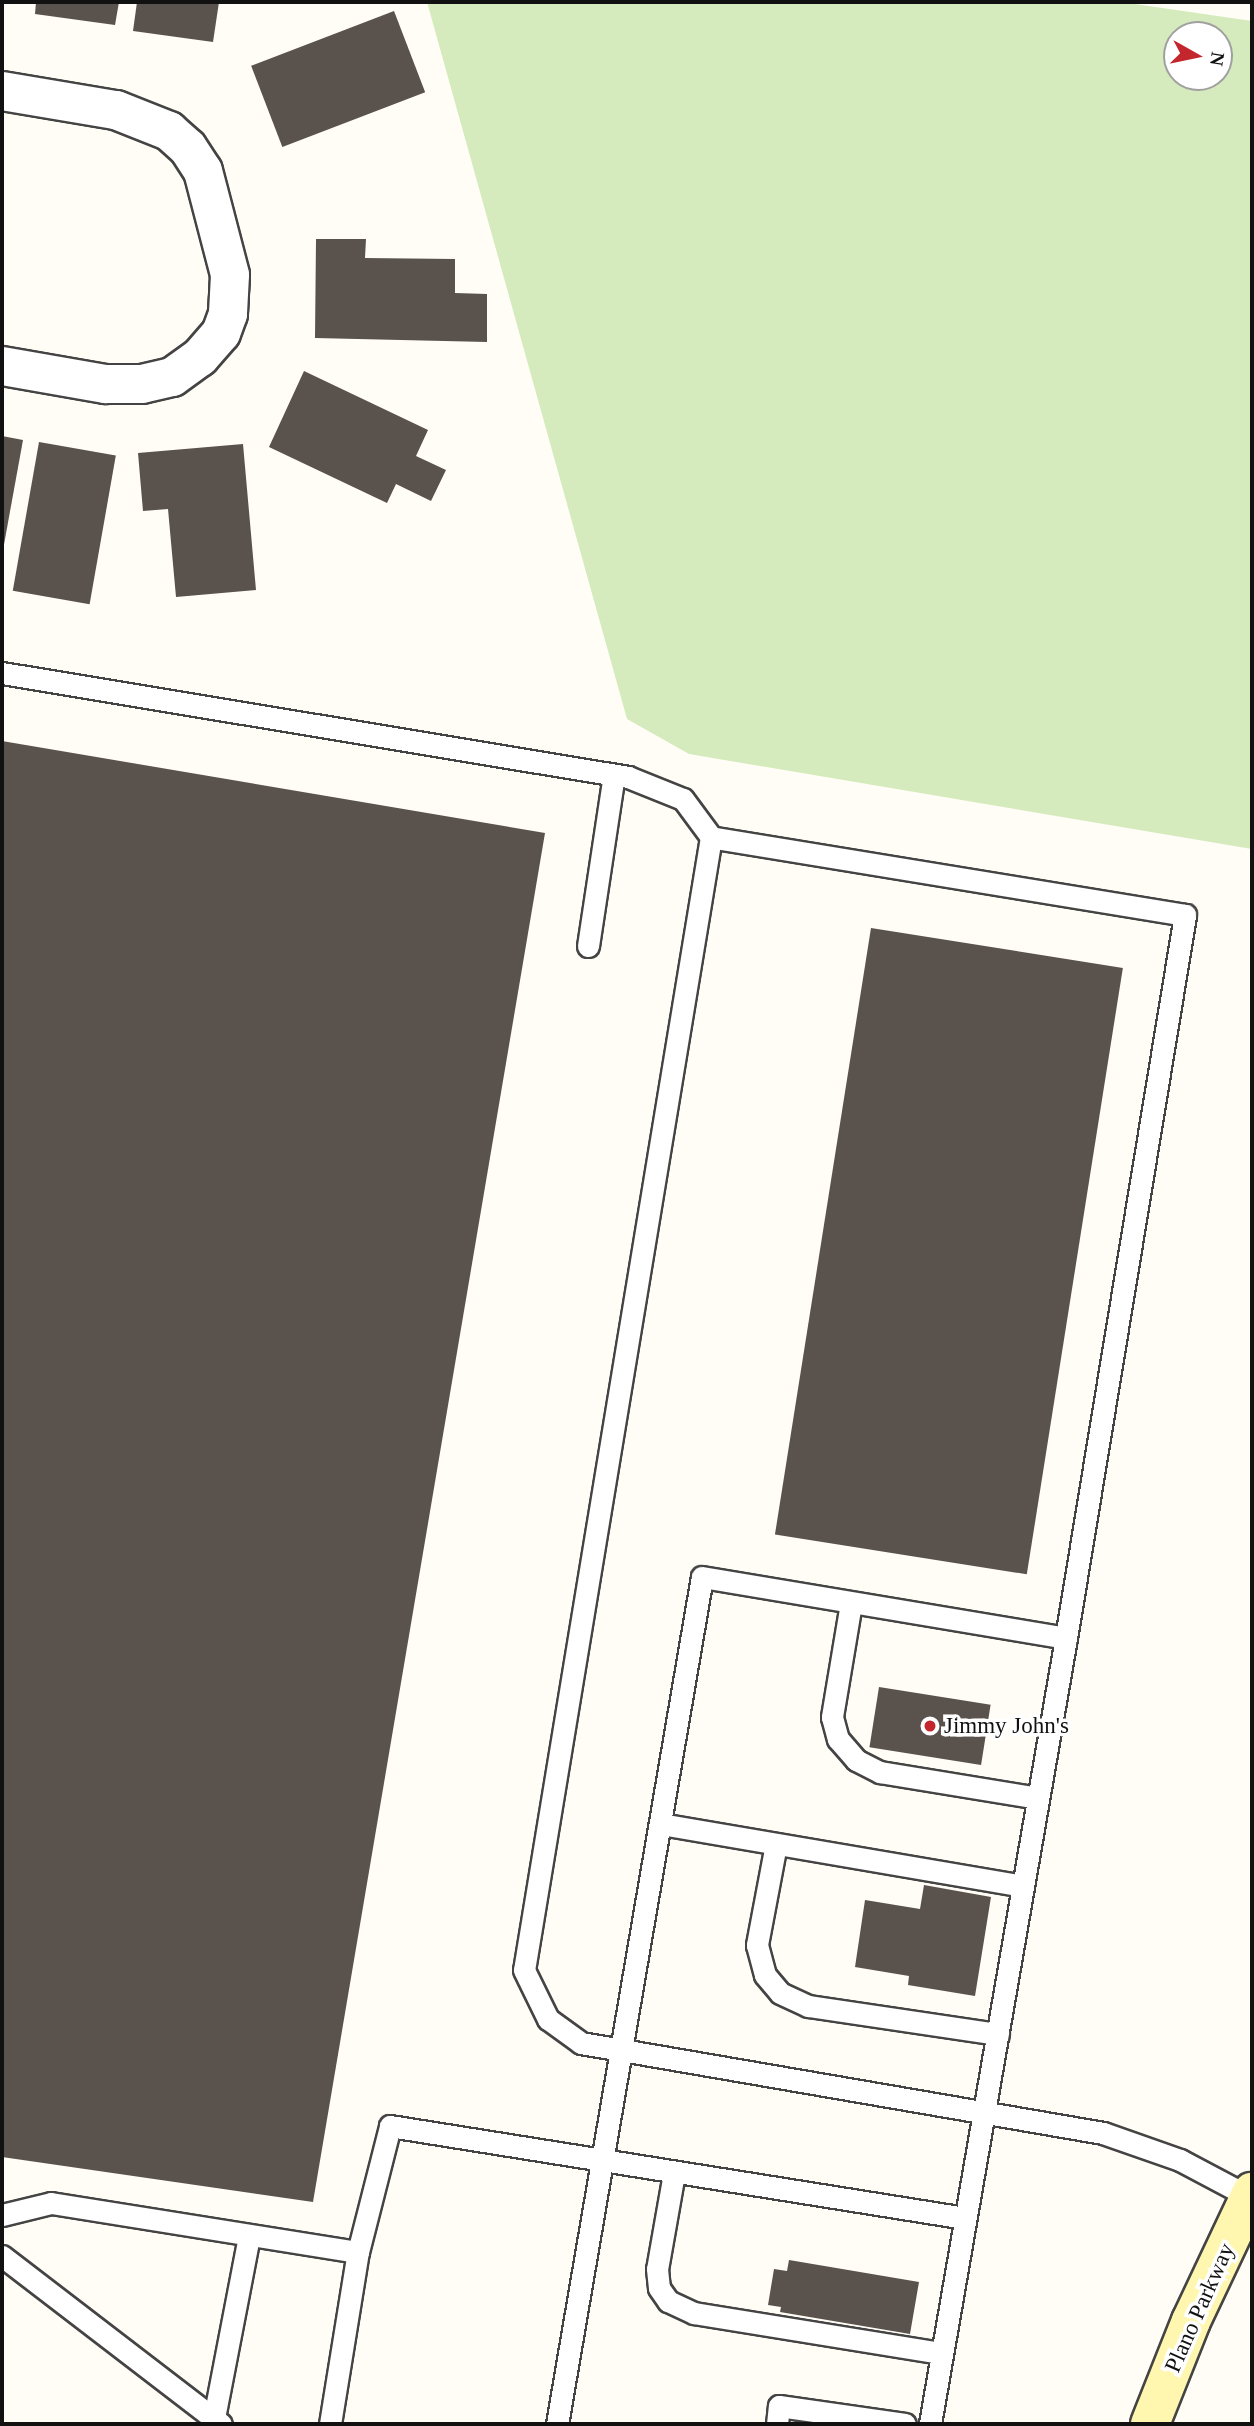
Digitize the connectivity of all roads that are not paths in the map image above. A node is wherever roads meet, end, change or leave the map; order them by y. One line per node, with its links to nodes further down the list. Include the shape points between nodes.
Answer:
1 (2, 91): 2 (street, via 116,110 169,131 203,171 230,275 228,314 221,333 200,357 172,377 142,384 105,384)
2 (2, 366)
3 (2, 673): 4 (lane)
4 (614, 775): 5 (lane, via 683,799); 6 (lane)
5 (711, 837): 8 (lane, via 1185,915); 14 (lane, via 524,1970 548,2020 581,2043)
6 (589, 946)
7 (851, 1603): 8 (lane); 9 (lane, via 832,1717 838,1739 856,1759 880,1772); 10 (lane, via 702,1577)
8 (1066, 1639): 9 (lane)
9 (1038, 1798): 12 (lane)
10 (661, 1824): 11 (lane); 14 (lane)
11 (776, 1844): 12 (lane); 13 (lane, via 757,1945 765,1975 780,1993 808,2006)
12 (1023, 1886): 13 (lane)
13 (998, 2034): 15 (lane)
14 (621, 2052): 15 (lane); 16 (lane)
15 (985, 2111): 18 (lane, via 1103,2133 1180,2160); 20 (lane)
16 (602, 2162): 17 (lane); 22 (lane, via 390,2126); 27 (lane)
17 (674, 2173): 20 (lane); 24 (lane, via 657,2269 659,2288 668,2301 694,2313)
18 (1251, 2194): 31 (main road, Plano Parkway)
19 (2, 2215): 21 (lane, via 51,2203)
20 (965, 2218): 24 (lane)
21 (249, 2237): 22 (lane); 25 (lane)
22 (358, 2252): 26 (lane)
23 (2, 2256): 25 (lane)
24 (942, 2353): 30 (lane)
25 (217, 2421)
26 (330, 2424)
27 (558, 2424)
28 (776, 2424): 29 (lane, via 779,2406)
29 (905, 2424)
30 (930, 2424)
31 (1150, 2424)

